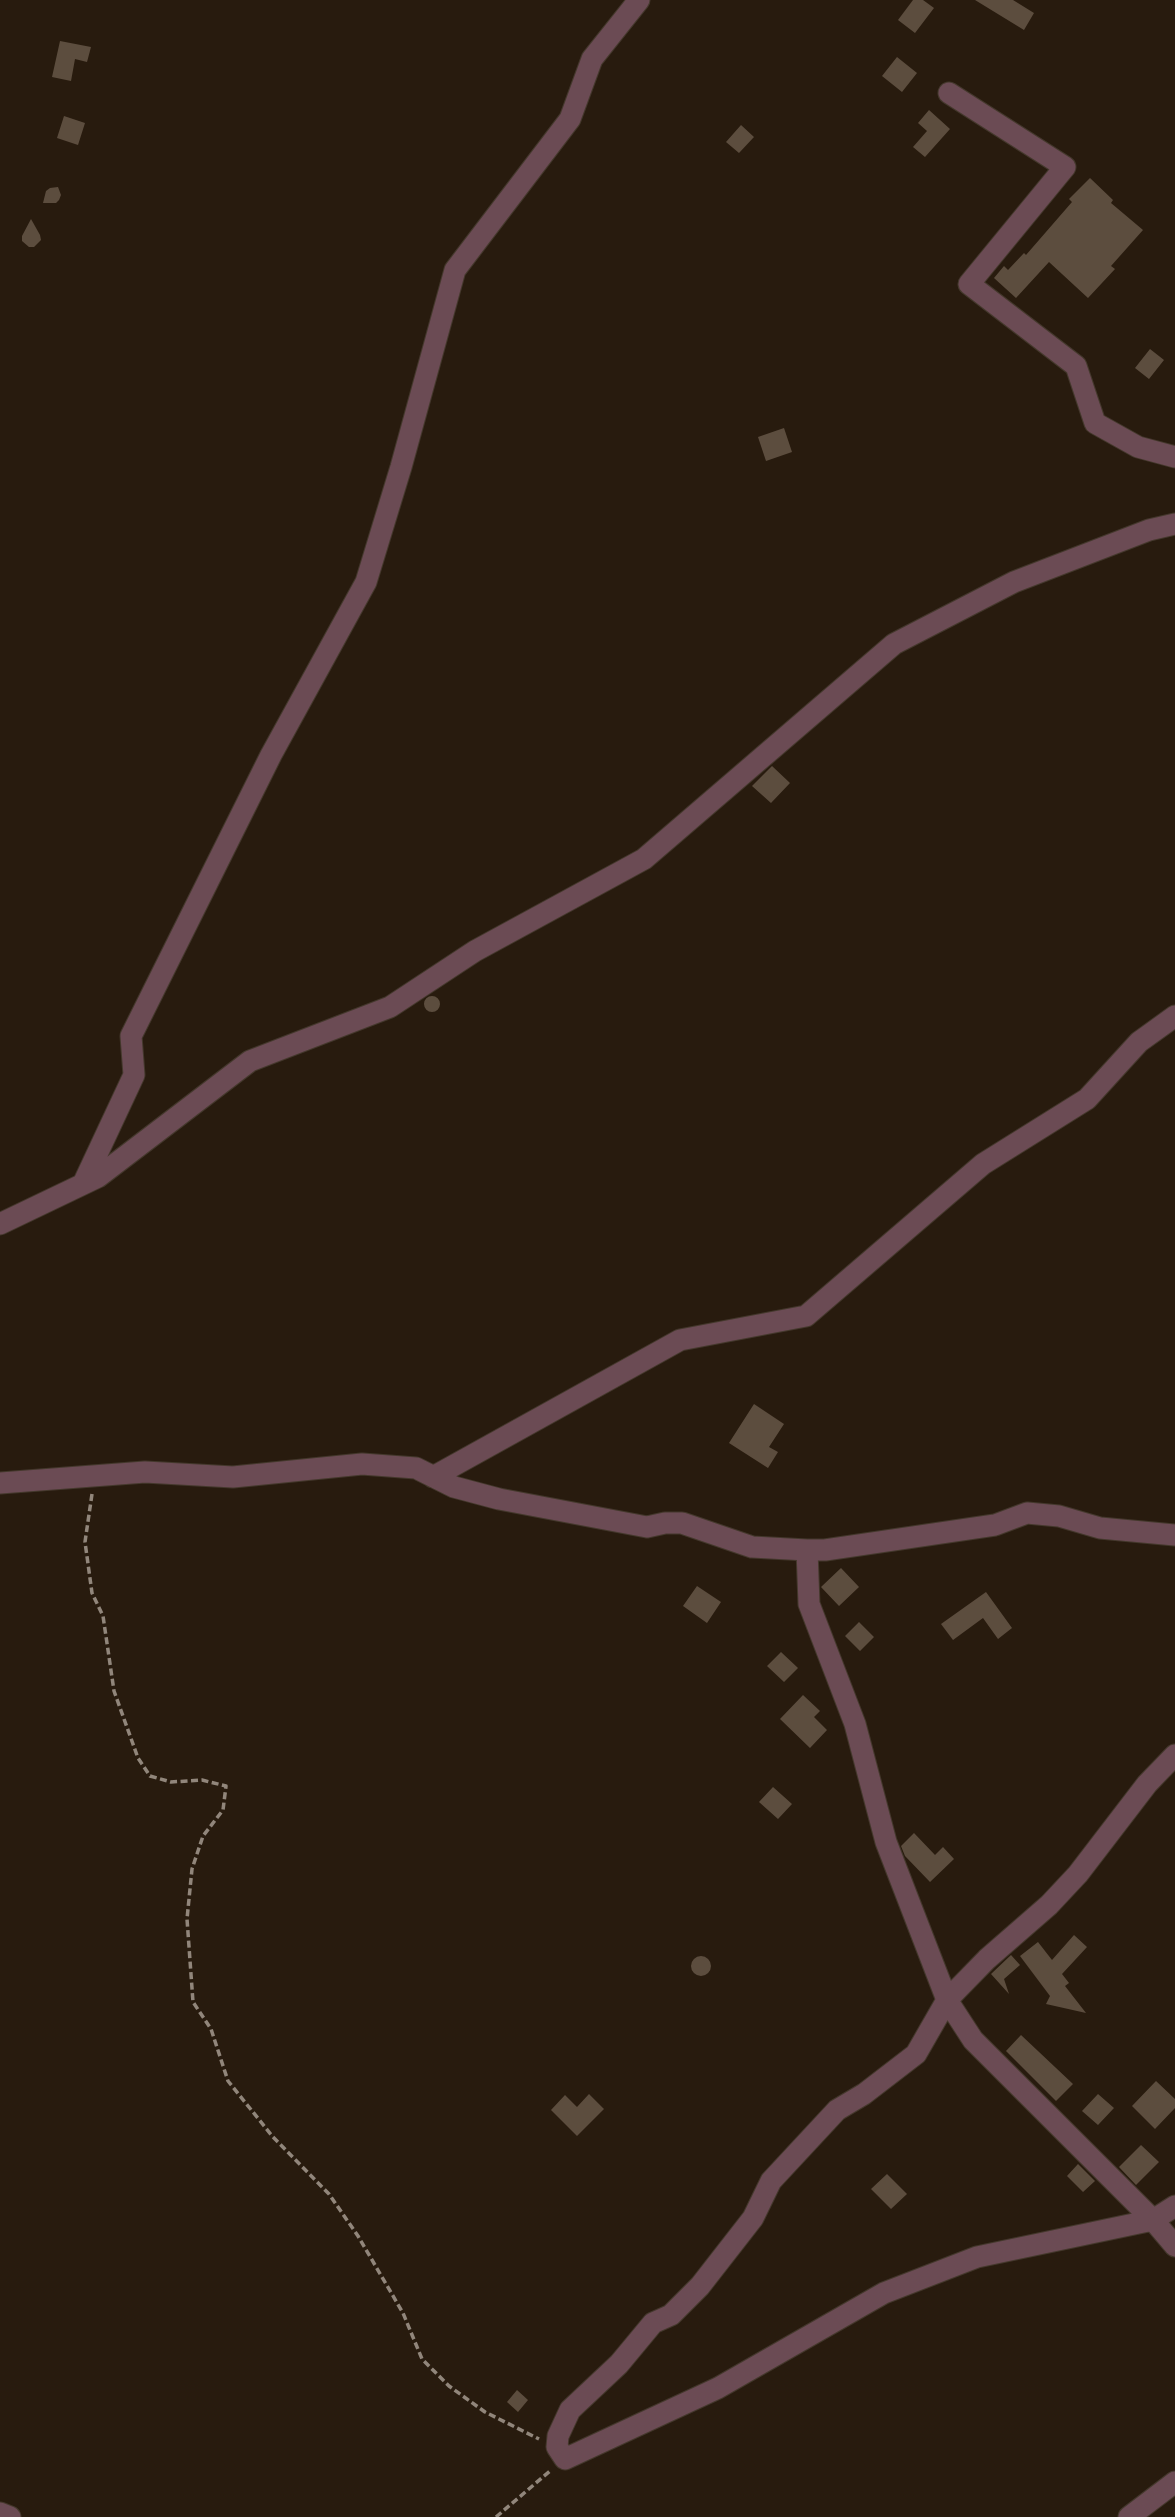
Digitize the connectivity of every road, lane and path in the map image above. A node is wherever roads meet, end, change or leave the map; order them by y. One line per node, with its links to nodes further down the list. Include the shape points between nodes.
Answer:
1 (639, 0): 6 (street, via 592,60 570,119 455,270 366,582 271,755 131,1036 134,1075)
2 (949, 93): 3 (street, via 1065,167 969,284 1076,366 1095,423 1138,447)
3 (1175, 457)
4 (1175, 524): 6 (street, via 1014,582 894,644 644,859 475,951 390,1007 250,1061)
5 (1175, 1016): 9 (street, via 1139,1042 1087,1099 983,1164 806,1316 680,1340)
6 (83, 1184): 7 (street)
7 (0, 1224)
8 (95, 1475): 9 (street, via 145,1472 233,1477 362,1464 416,1468); 10 (street); 18 (path, via 85,1542 92,1593 103,1616 114,1691 138,1758 150,1776 226,1786 223,1810 203,1836 191,1869 187,1919 193,2002 211,2029 228,2081 344,2215 403,2313 422,2359 485,2413)
9 (433, 1477): 12 (street, via 454,1487 551,1509 648,1527 682,1523 752,1547)
10 (0, 1483)
11 (1175, 1535): 12 (street, via 1100,1528 1059,1516 1027,1513 995,1525)
12 (807, 1550): 14 (street, via 809,1604 855,1724 886,1842)
13 (1175, 1755): 14 (street, via 1078,1874)
14 (947, 2000): 16 (street, via 973,2040); 18 (street, via 916,2054 837,2110 771,2181 753,2218 700,2286 671,2315 653,2323 620,2364 570,2410 558,2436)
15 (1175, 2206): 16 (street)
16 (1153, 2220): 17 (street); 18 (street, via 977,2257 884,2293 718,2388)
17 (1175, 2246)
18 (561, 2453): 22 (path)
19 (1175, 2482): 23 (street)
20 (0, 2513): 21 (street)
21 (9, 2517)
22 (496, 2517)
23 (1129, 2517)

